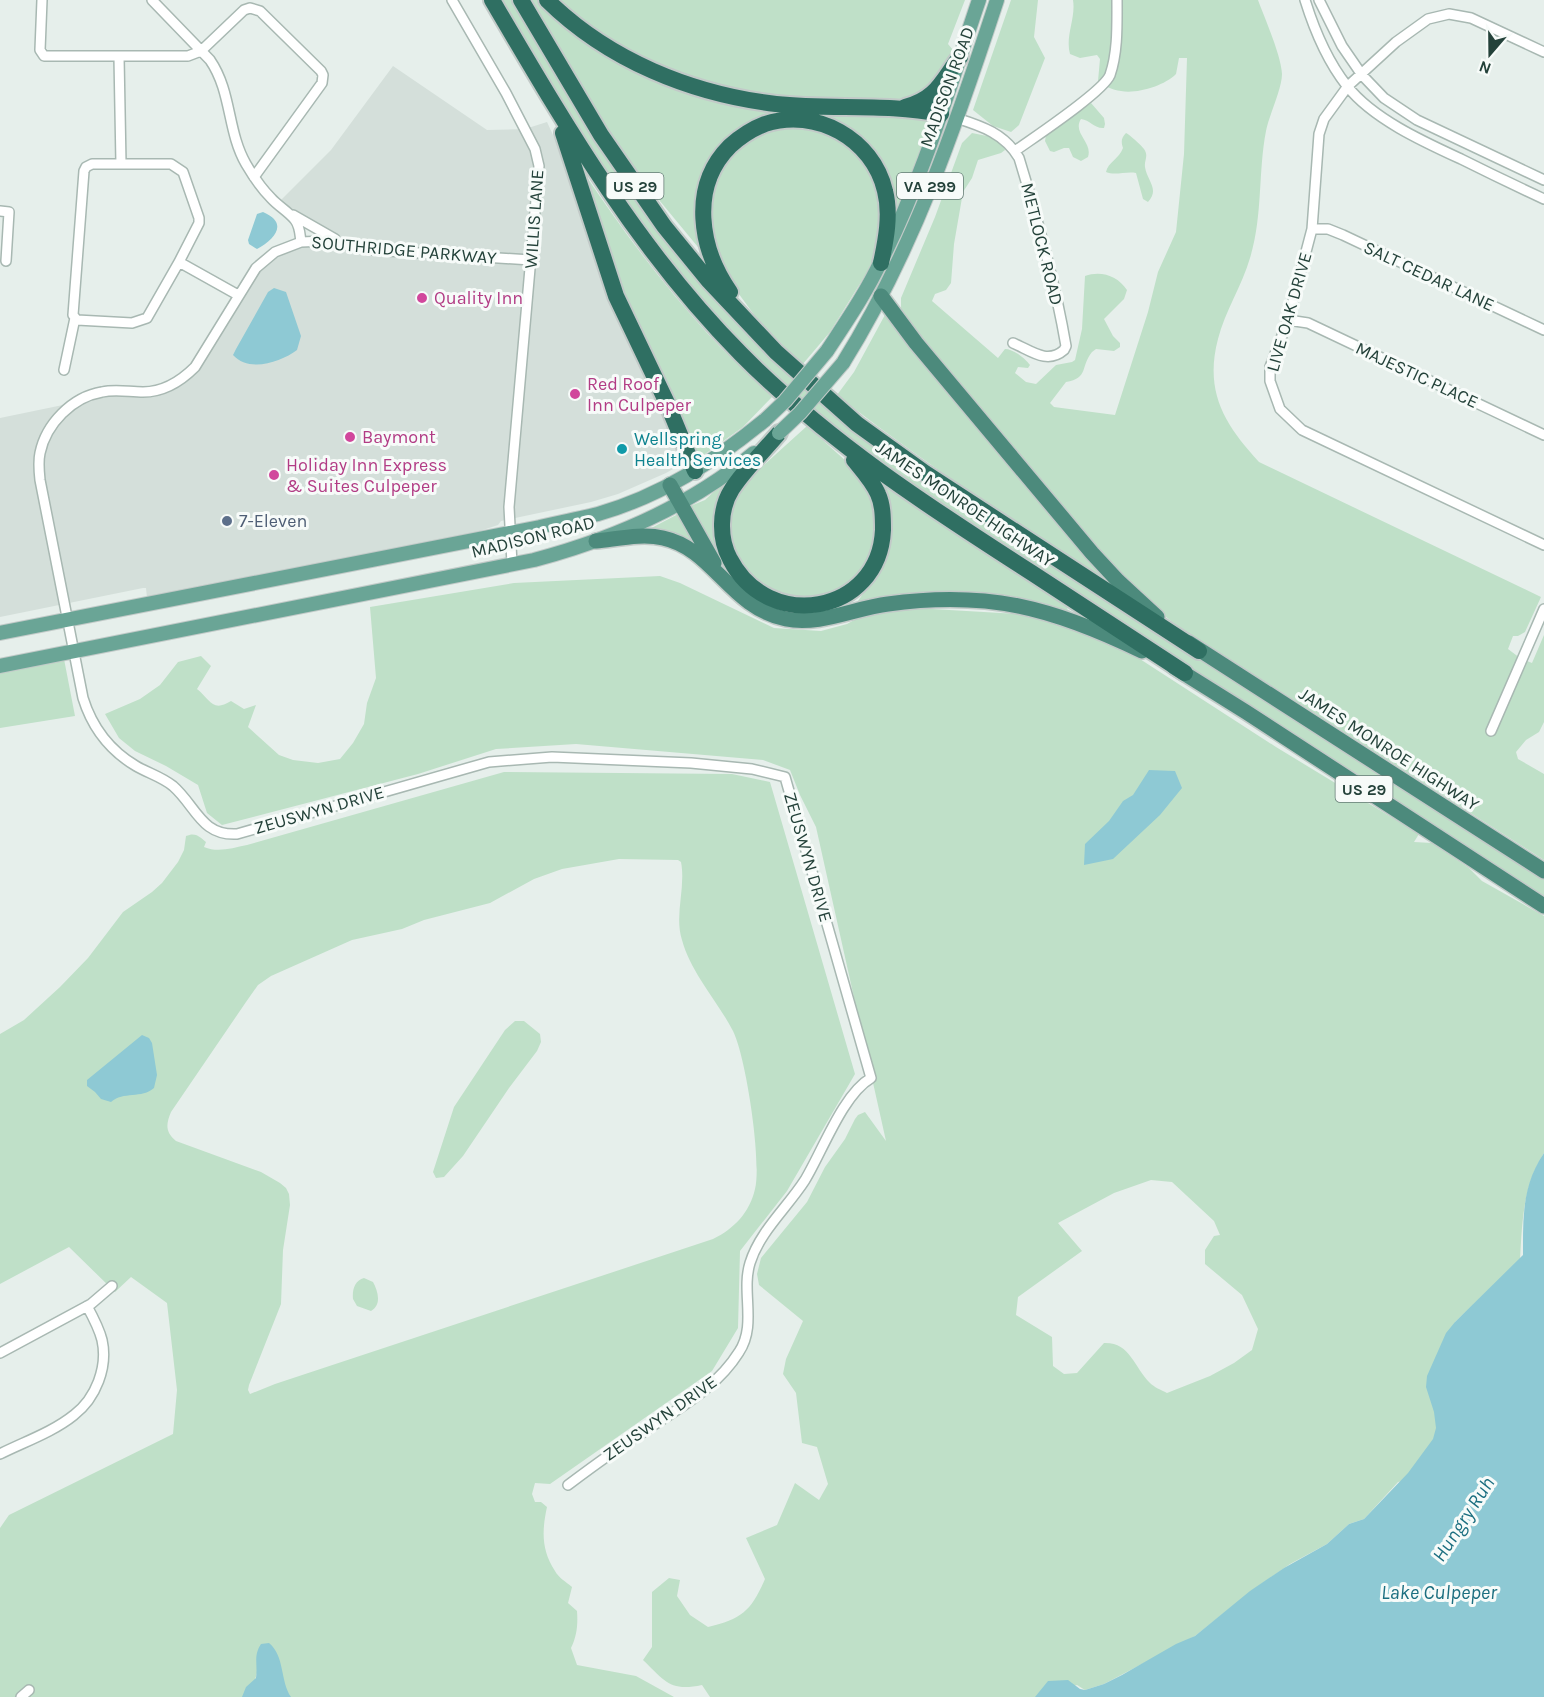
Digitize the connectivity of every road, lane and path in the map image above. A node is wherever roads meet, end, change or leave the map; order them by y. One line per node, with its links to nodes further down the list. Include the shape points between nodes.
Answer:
1 (42, 0): 14 (street, via 40,50 44,56)
2 (152, 0): 12 (street)
3 (452, 0): 31 (street, WILLIS LANE, via 538,157)
4 (492, 0): 18 (highway, JAMES MONROE HIGHWAY / US 29)
5 (521, 0): 41 (highway, JAMES MONROE HIGHWAY / US 29, via 601,135 664,226)
6 (547, 0): 19 (highway, via 619,54 696,88 777,104)
7 (979, 0): 15 (main road, MADISON ROAD / VA 299)
8 (997, 0): 20 (main road, MADISON ROAD / VA 299)
9 (1117, 0): 21 (street, via 1115,44 1107,80)
10 (1305, 0): 17 (street, via 1324,46)
11 (1318, 0): 16 (street)
12 (201, 51): 14 (street, via 188,56); 23 (street, via 223,82 232,133); 23 (street, via 244,10 255,8 323,75 322,82)
13 (1544, 52): 16 (street, LIVE OAK DRIVE, via 1472,18 1449,14 1428,19 1396,42)
14 (119, 57): 22 (street)
15 (960, 57): 19 (highway, via 931,96); 20 (main road, MADISON ROAD / VA 299)
16 (1362, 75): 17 (street, LIVE OAK DRIVE); 24 (street, via 1384,99 1417,120)
17 (1348, 86): 25 (street, via 1411,136); 28 (street, LIVE OAK DRIVE, via 1324,119 1319,134)
18 (544, 88): 45 (highway, JAMES MONROE HIGHWAY / US 29, via 607,190 692,300 741,354); 46 (highway, via 566,140 616,296)
19 (901, 108): 20 (highway)
20 (949, 116): 21 (street, METLOCK ROAD, via 983,126); 34 (main road, MADISON ROAD / VA 299); 36 (main road, MADISON ROAD / VA 299, via 904,252)
21 (1015, 151): 40 (street, METLOCK ROAD, via 1033,205 1066,346 1061,353 1044,357)
22 (121, 164): 33 (street, via 171,164 183,172 199,223); 37 (street, via 92,164 84,171)
23 (254, 177): 26 (street)
24 (1544, 180)
25 (1544, 199)
26 (282, 209): 29 (street, via 296,221); 30 (street)
27 (0, 211): 32 (street, via 9,212)
28 (1312, 229): 38 (street, LIVE OAK DRIVE); 39 (street, SALT CEDAR LANE, via 1328,229 1342,235)
29 (301, 242): 30 (street, SOUTHRIDGE PARKWAY); 35 (street, SOUTHRIDGE PARKWAY, via 264,261)
30 (345, 245): 31 (street, SOUTHRIDGE PARKWAY)
31 (531, 260): 49 (street, WILLIS LANE)
32 (6, 261)
33 (180, 262): 35 (street); 37 (street, via 147,318 132,323)
34 (880, 263): 41 (highway, via 888,217 885,190 872,159 857,142 825,125 797,120 765,124 738,139 722,156 708,182 703,199 703,227 717,271); 46 (main road, MADISON ROAD, bridge, via 827,351 786,401 725,452)
35 (238, 295): 55 (street, SOUTHRIDGE PARKWAY, via 195,366 178,382 154,391 96,393 62,413 49,431 39,454 40,480)
36 (881, 296): 43 (main road, MADISON ROAD / VA 299, bridge, via 843,363); 58 (highway, via 1092,553 1142,605)
37 (75, 318): 42 (street)
38 (1288, 320): 44 (street, MAJESTIC PLACE, via 1308,323); 51 (street, LIVE OAK DRIVE, via 1270,367 1270,381 1280,409 1290,421)
39 (1544, 330)
40 (1013, 343)
41 (776, 352): 58 (highway, JAMES MONROE HIGHWAY / US 29, via 857,424 925,473)
42 (64, 370)
43 (779, 433): 45 (highway, via 732,489 723,513 723,539 731,562 745,583 768,598 798,606 834,600 856,588 871,570 880,549 883,522 879,495); 48 (main road, MADISON ROAD / VA 299, via 742,463)
44 (1544, 435)
45 (837, 439): 60 (highway, JAMES MONROE HIGHWAY / US 29, via 895,483)
46 (695, 471): 47 (main road, MADISON ROAD)
47 (670, 485): 48 (highway); 49 (main road, MADISON ROAD, via 598,514)
48 (680, 502): 50 (main road, MADISON ROAD / VA 299); 53 (highway)
49 (509, 532): 52 (street, WILLIS LANE); 55 (main road, MADISON ROAD)
50 (596, 541): 52 (main road, MADISON ROAD); 53 (highway, via 648,536 674,541 697,555)
51 (1544, 545)
52 (512, 564): 57 (main road, MADISON ROAD)
53 (726, 583): 60 (highway, via 753,606 789,620 818,619 915,600 972,599 1031,608 1098,630)
54 (1544, 609): 61 (street)
55 (68, 620): 56 (main road, MADISON ROAD); 57 (street, SOUTHRIDGE PARKWAY)
56 (0, 633)
57 (74, 651): 59 (main road, MADISON ROAD); 68 (street, ZEUSWYN DRIVE, via 88,712 101,735 122,757 172,785 203,822 219,833 237,834 510,759 552,757 722,765 785,777 871,1078 858,1088 806,1178 757,1246 747,1280 748,1327 738,1354 700,1394)
58 (1199, 651): 62 (highway, JAMES MONROE HIGHWAY / US 29)
59 (0, 666)
60 (1185, 673): 63 (highway, JAMES MONROE HIGHWAY / US 29)
61 (1491, 731)
62 (1544, 871)
63 (1544, 906)
64 (112, 1286): 65 (street)
65 (87, 1306): 66 (street); 67 (street, via 103,1347 100,1377 90,1397 65,1422)
66 (0, 1353)
67 (0, 1454)
68 (568, 1485)
69 (29, 1690): 70 (street)
70 (21, 1697)

